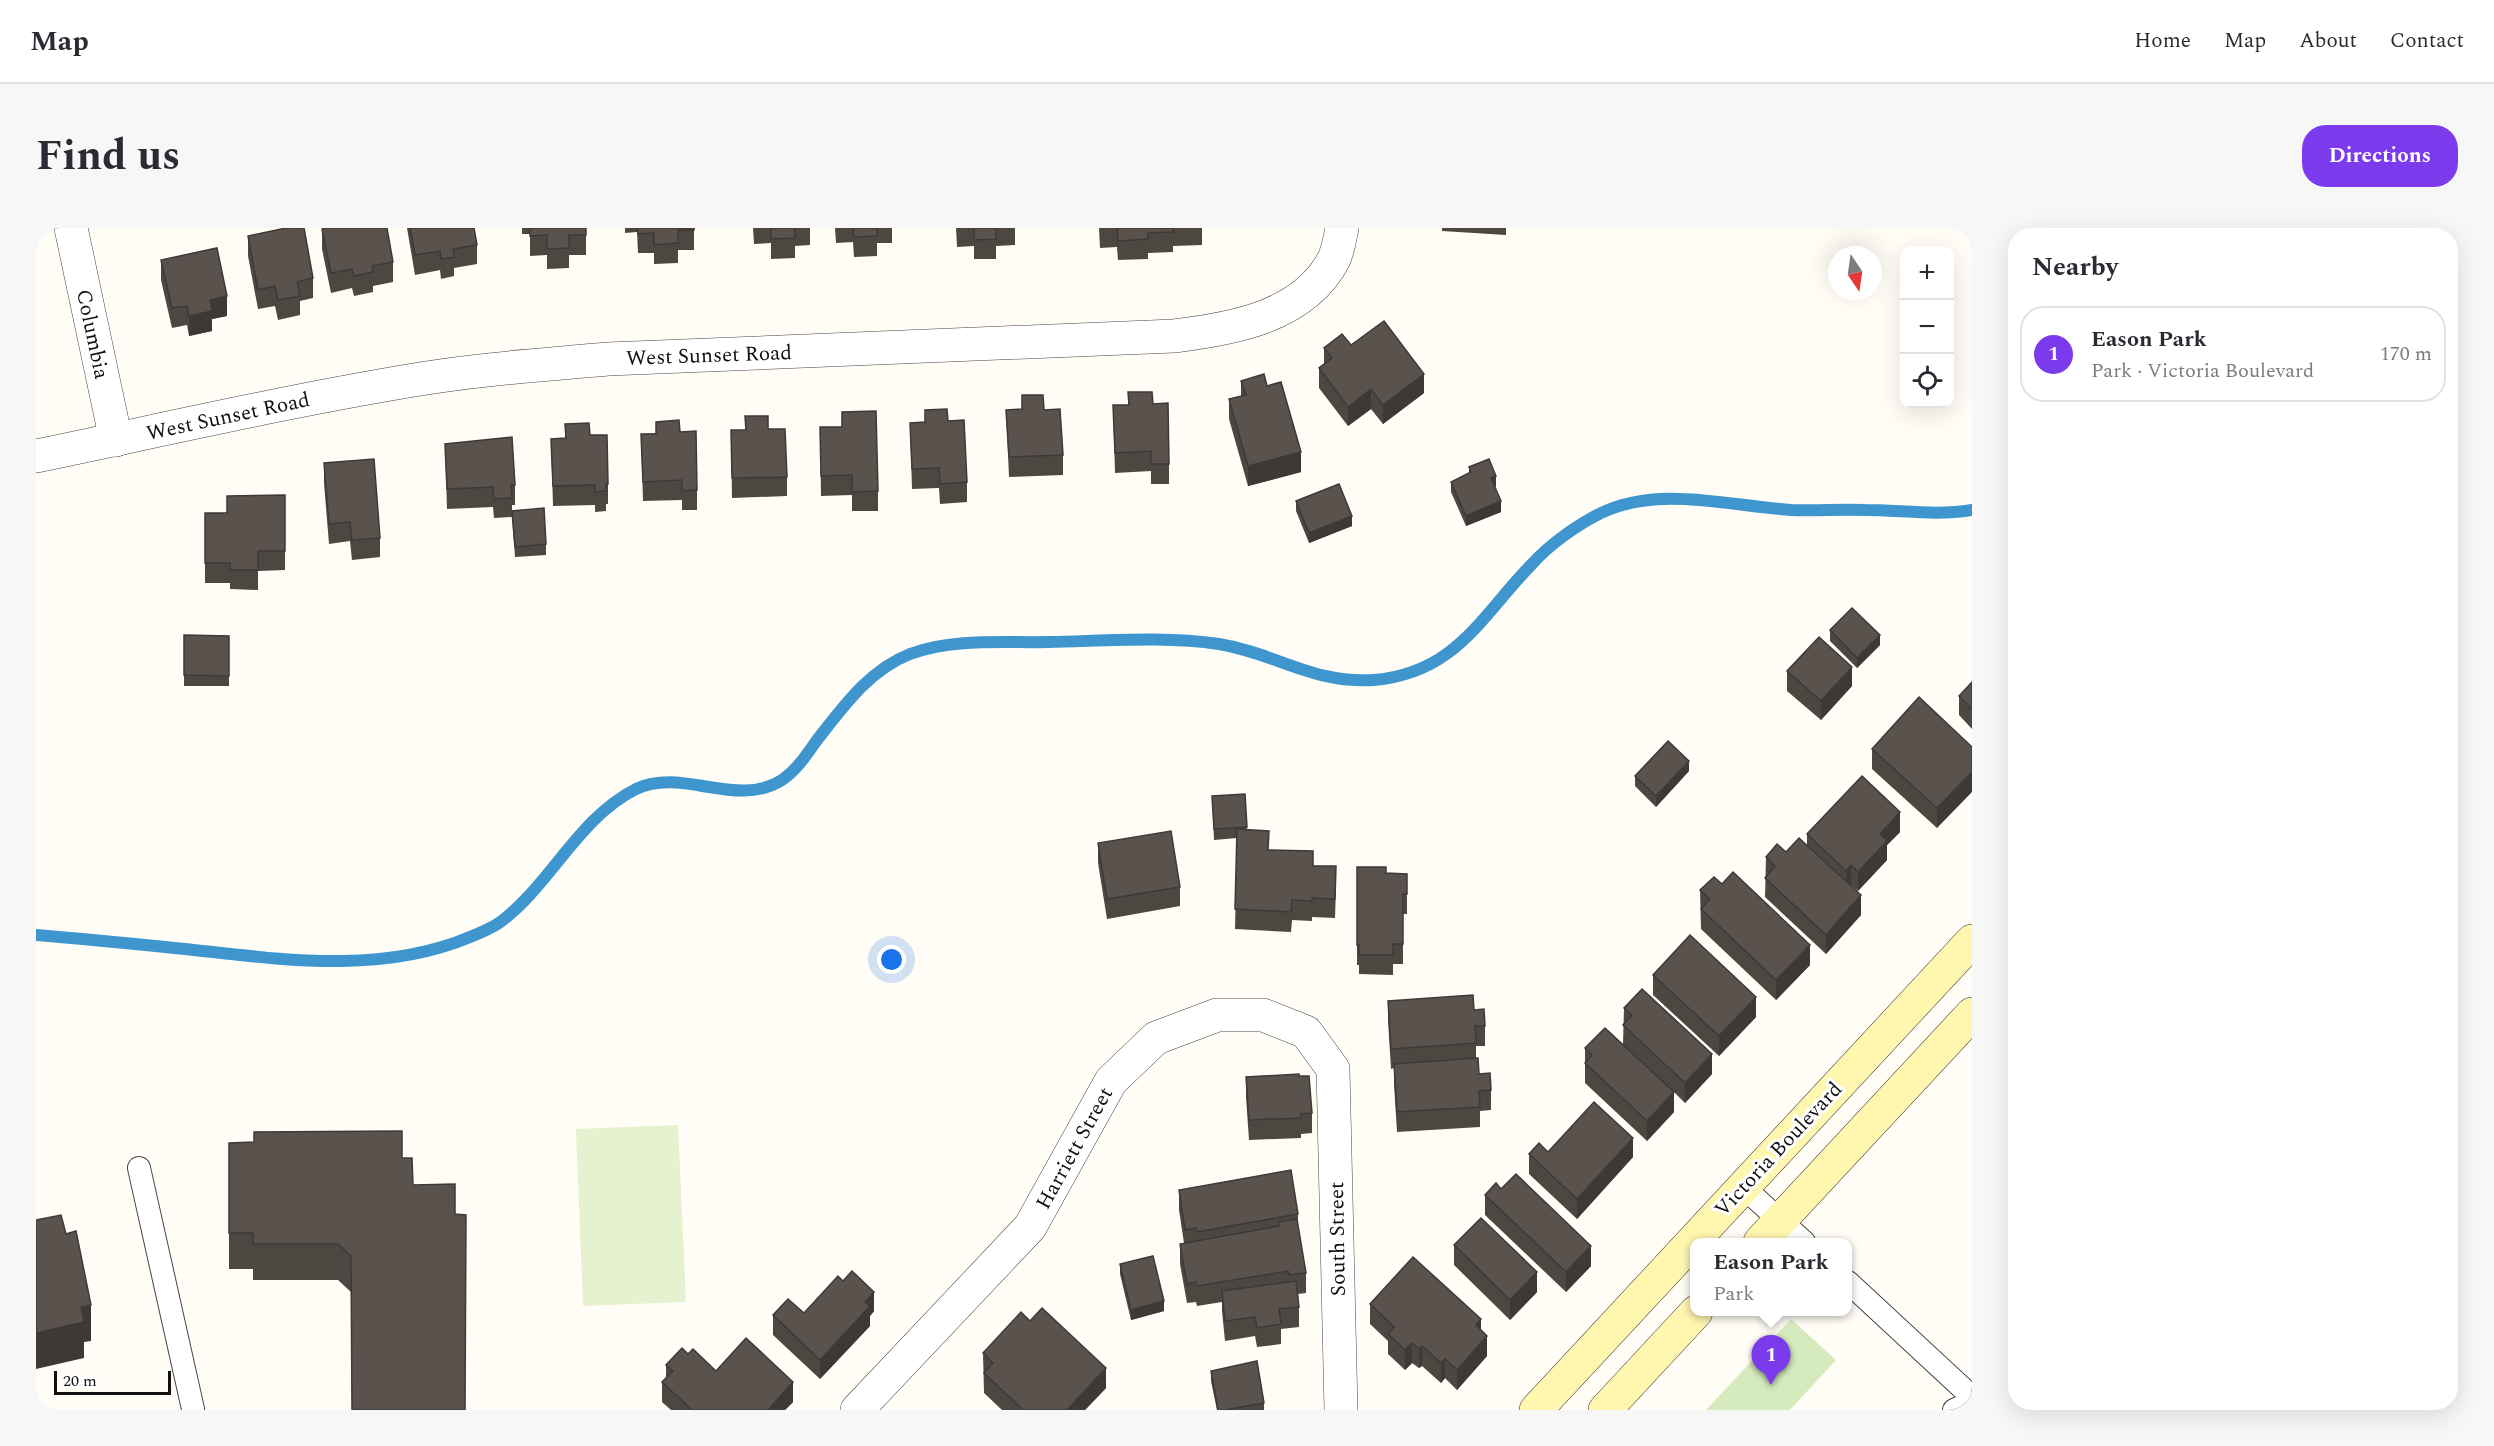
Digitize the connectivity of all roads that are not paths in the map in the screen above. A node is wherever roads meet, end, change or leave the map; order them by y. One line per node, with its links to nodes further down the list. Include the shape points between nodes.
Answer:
1 (71, 228): 3 (street, Columbia)
2 (1342, 228): 3 (street, West Sunset Road, via 1335,258 1317,283 1292,303 1225,329 1174,336 608,359 525,367 416,380 292,402)
3 (116, 440): 4 (street, West Sunset Road)
4 (36, 456)
5 (1972, 941): 9 (main road, Victoria Boulevard)
6 (1972, 1014): 10 (main road)
7 (1333, 1069): 20 (street, Harriett Street, via 1306,1032 1263,1015 1217,1015 1156,1038 1111,1081 1030,1227); 21 (street, South Street)
8 (139, 1168): 19 (lane)
9 (1743, 1187): 10 (lane); 11 (main road, Victoria Boulevard)
10 (1771, 1232): 12 (lane)
11 (1698, 1238)
12 (1791, 1238)
13 (1690, 1247): 18 (main road, Victoria Boulevard)
14 (1852, 1286): 16 (lane)
15 (1691, 1316): 22 (main road)
16 (1972, 1397)
17 (1972, 1402): 23 (lane)
18 (1550, 1405)
19 (193, 1409)
20 (857, 1410)
21 (1341, 1410)
22 (1605, 1410)
23 (1954, 1410)

